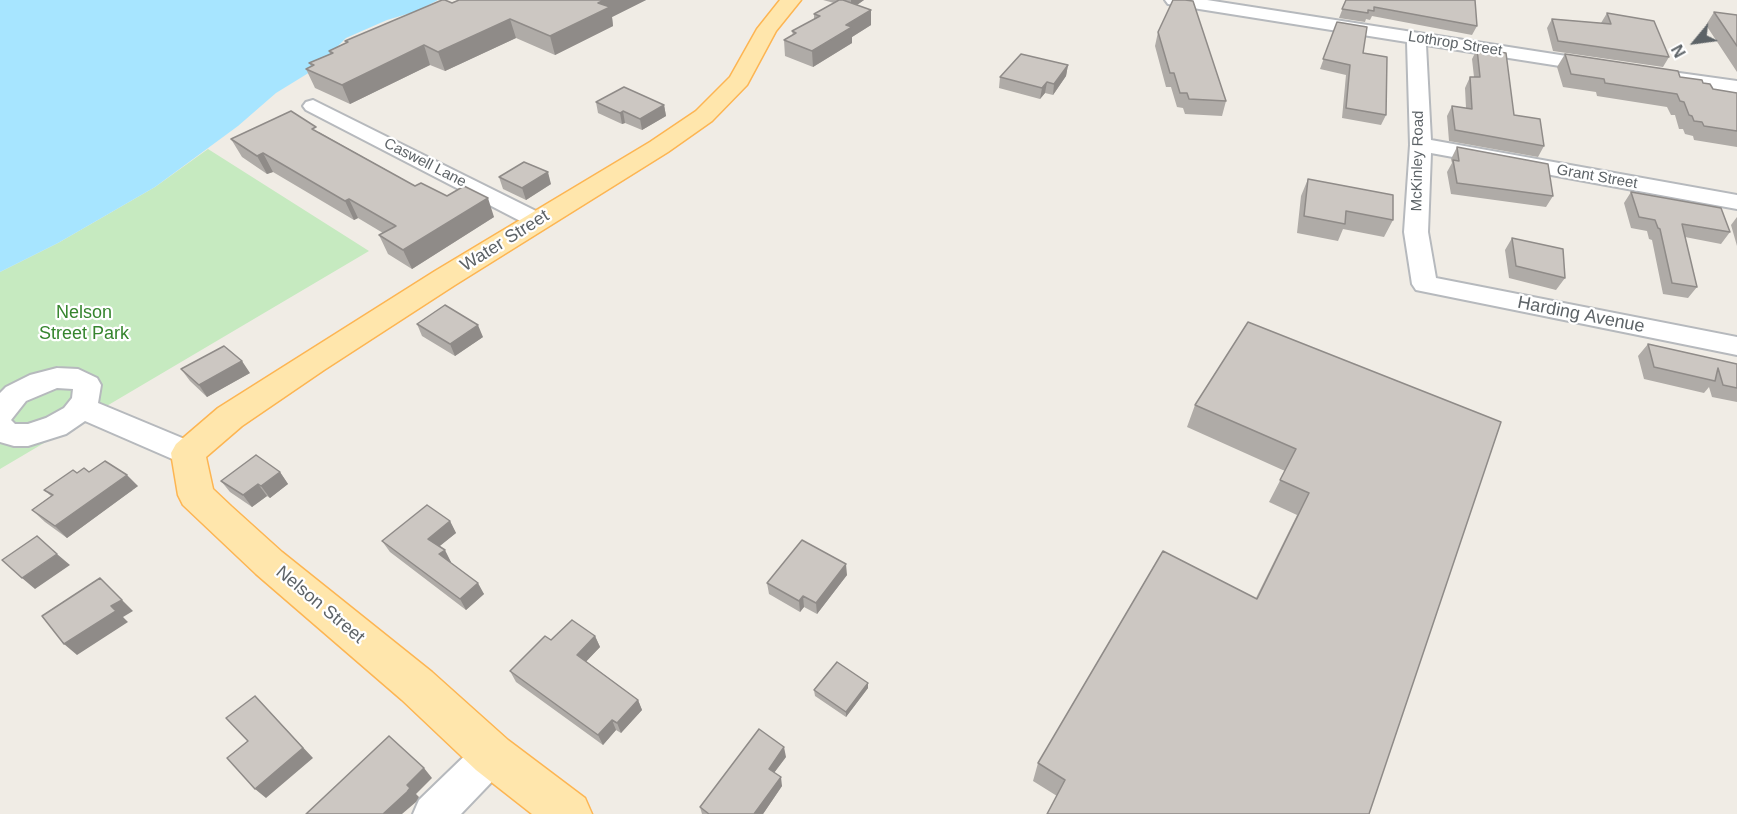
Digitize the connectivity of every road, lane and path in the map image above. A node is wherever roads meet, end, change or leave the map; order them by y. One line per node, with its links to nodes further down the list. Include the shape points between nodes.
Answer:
1 (791, 0): 10 (main road, Water Street, via 767,29 739,80 704,116)
2 (1181, 0): 3 (street, Lothrop Street)
3 (1416, 38): 4 (street, Lothrop Street); 8 (street, McKinley Road)
4 (1614, 69)
5 (1647, 74): 6 (street)
6 (1737, 87)
7 (313, 106): 10 (street, Caswell Lane)
8 (1421, 145): 9 (street, Grant Street); 11 (street, McKinley Road, via 1416,232)
9 (1737, 202)
10 (538, 220): 16 (main road, Water Street, via 230,417)
11 (1425, 284): 12 (street, Harding Avenue)
12 (1737, 346)
13 (80, 407): 14 (street, via 86,400 87,385 78,379 57,378 16,394); 15 (street, via 56,426 28,435 6,433); 16 (street)
14 (0, 414)
15 (0, 427)
16 (188, 453): 17 (main road, Nelson Street, via 196,495)
17 (492, 754): 18 (street); 19 (main road, Nelson Street)
18 (433, 814)
19 (569, 814)

